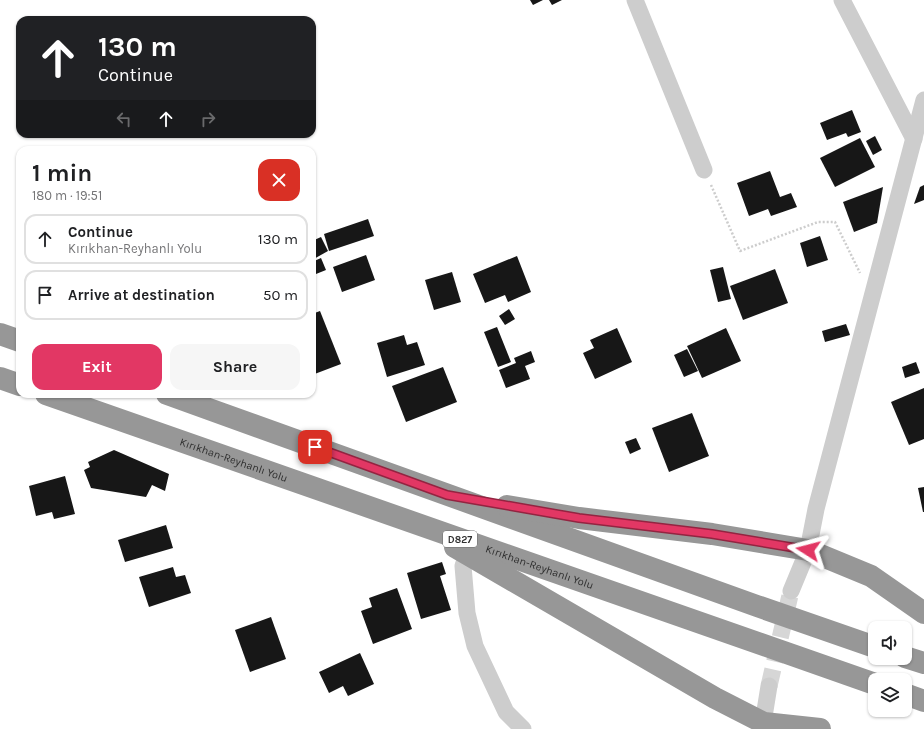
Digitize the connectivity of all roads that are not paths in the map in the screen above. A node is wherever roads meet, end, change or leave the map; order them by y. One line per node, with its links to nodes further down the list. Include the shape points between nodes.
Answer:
1 (635, 0): 5 (street)
2 (842, 0): 4 (street)
3 (924, 100): 4 (street)
4 (914, 139): 14 (street, via 816,509)
5 (704, 170)
6 (0, 334): 7 (highway)
7 (16, 340)
8 (0, 378): 9 (highway)
9 (16, 384)
10 (57, 398): 13 (highway, Kırıkhan-Reyhanlı Yolu / D827)
11 (178, 398): 12 (highway)
12 (447, 495): 14 (highway, via 579,518 712,534); 18 (highway)
13 (409, 521): 15 (highway); 21 (highway, Kırıkhan-Reyhanlı Yolu / D827)
14 (808, 550): 16 (street); 17 (highway, via 870,576)
15 (467, 554): 25 (highway); 26 (street, via 463,566 464,581 467,613 475,646 506,712)
16 (791, 591)
17 (924, 613)
18 (868, 645)
19 (912, 659): 20 (highway)
20 (924, 663)
21 (868, 682)
22 (769, 686): 25 (street)
23 (912, 697): 24 (highway)
24 (924, 701)
25 (763, 726): 27 (highway)
26 (523, 729)
27 (820, 729)

